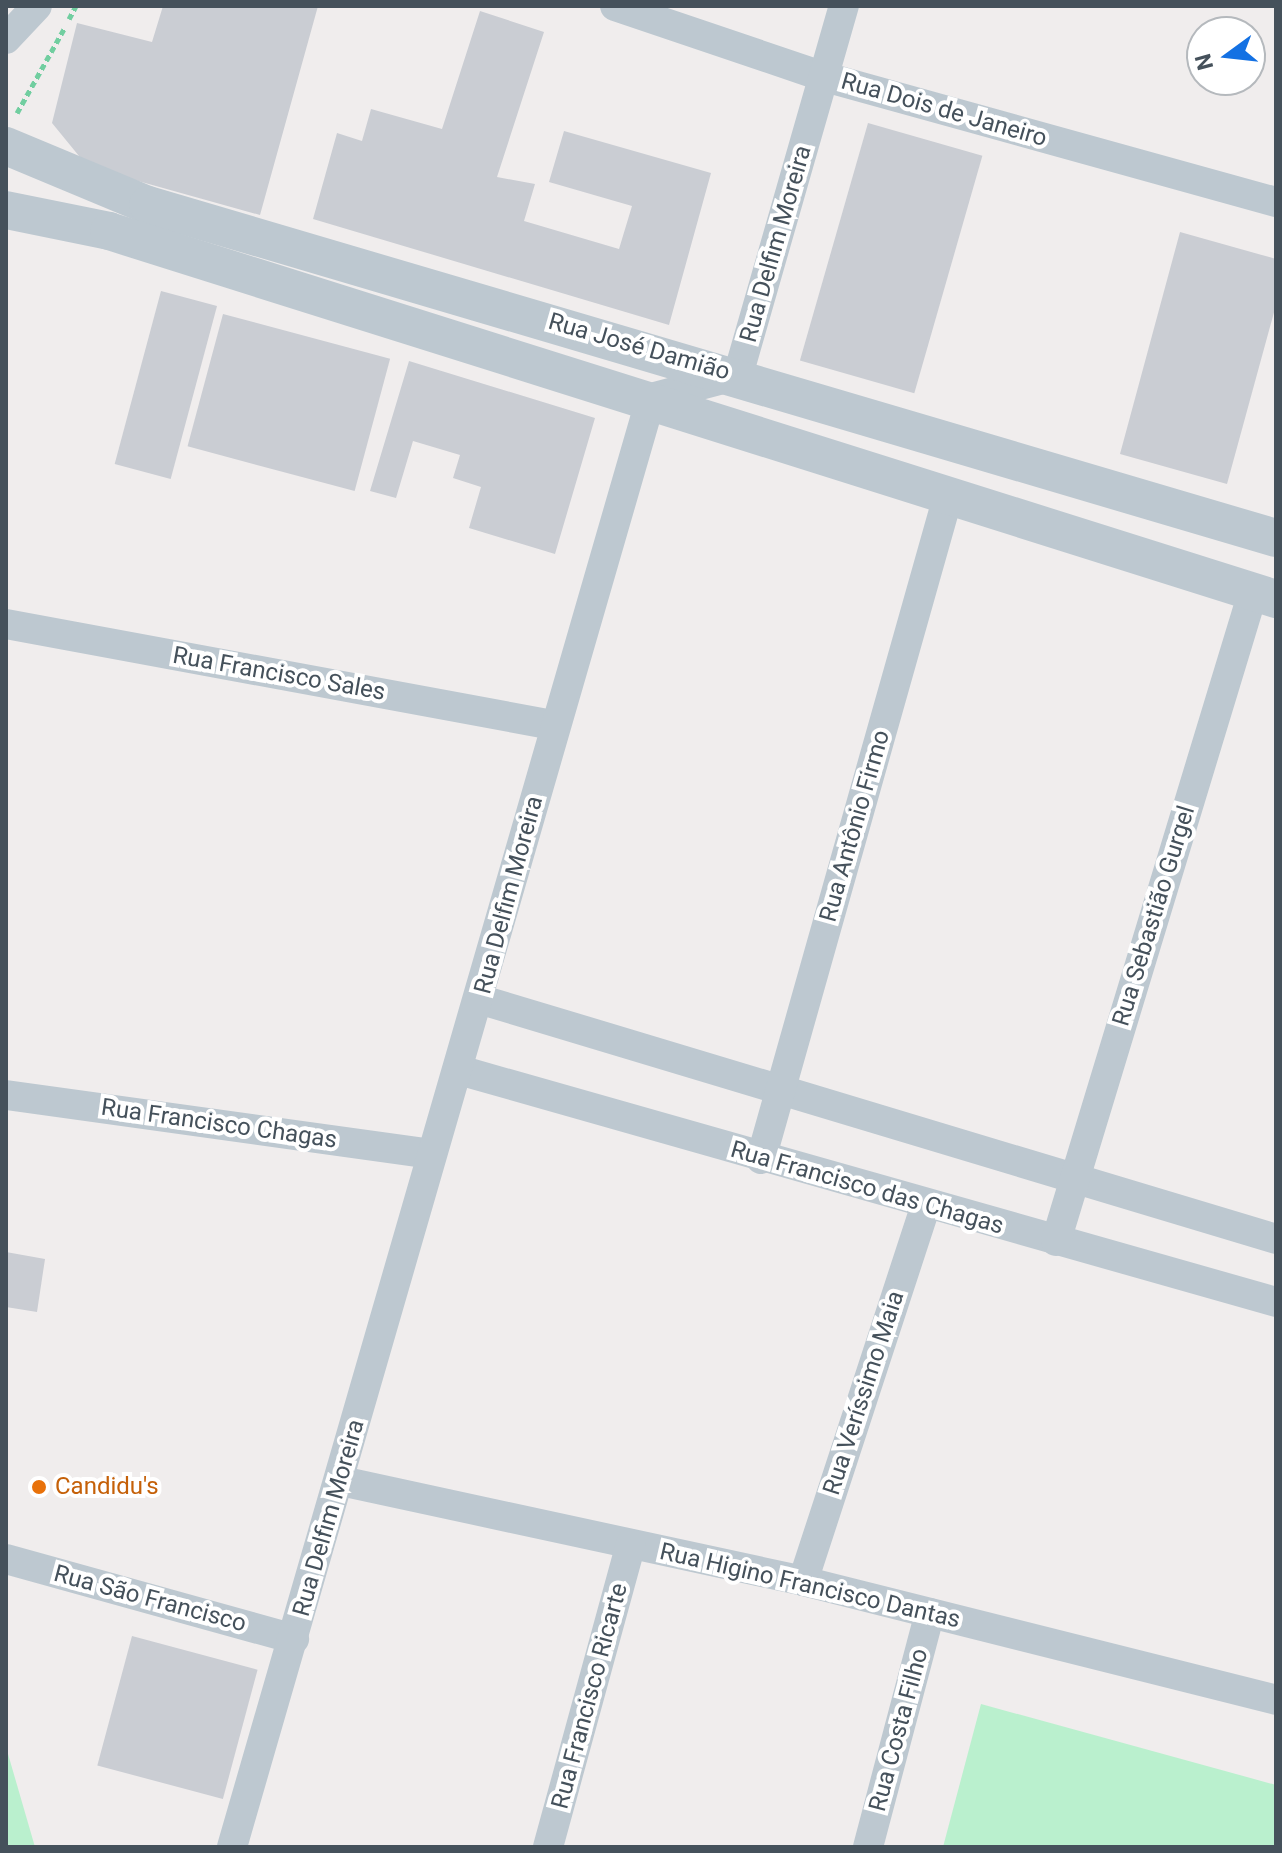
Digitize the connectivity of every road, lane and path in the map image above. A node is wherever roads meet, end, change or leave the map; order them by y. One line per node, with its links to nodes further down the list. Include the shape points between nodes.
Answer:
1 (37, 6): 5 (street)
2 (76, 6): 7 (path)
3 (615, 6): 6 (street, Rua Dois de Janeiro)
4 (844, 6): 6 (street, Rua Delfim Moreira)
5 (6, 39)
6 (825, 77): 9 (street, Rua Dois de Janeiro); 11 (street, Rua Delfim Moreira)
7 (6, 126)
8 (6, 146): 11 (street, Rua José Damião, via 148,205)
9 (1276, 202)
10 (6, 210): 12 (street, Rua José Damião, via 109,231)
11 (738, 375): 12 (street, Rua Delfim Moreira); 14 (street, Rua José Damião)
12 (651, 398): 13 (street, Rua José Damião); 19 (street, Rua Delfim Moreira)
13 (949, 493): 16 (street, Rua José Damião); 23 (street, Rua Antônio Firmo)
14 (1144, 498): 15 (street, Rua José Damião); 16 (street)
15 (1276, 538)
16 (1129, 552): 17 (street, Rua José Damião)
17 (1264, 596): 26 (street, Rua Sebastião Gurgel)
18 (6, 624): 19 (street, Rua Francisco Sales)
19 (553, 725): 20 (street, Rua Delfim Moreira)
20 (482, 1000): 21 (street, Rua Delfim Moreira); 23 (street)
21 (459, 1070): 24 (street, Rua Delfim Moreira); 25 (street, Rua Francisco das Chagas)
22 (6, 1095): 24 (street, Rua Francisco Chagas)
23 (779, 1095): 25 (street, Rua Antônio Firmo); 26 (street)
24 (431, 1154): 31 (street, Rua Delfim Moreira)
25 (761, 1159): 27 (street, Rua Francisco das Chagas)
26 (1074, 1181): 28 (street); 29 (street, Rua Sebastião Gurgel)
27 (926, 1205): 29 (street, Rua Francisco das Chagas); 34 (street, Rua Veríssimo Maia)
28 (1276, 1239)
29 (1056, 1241): 30 (street, Rua Francisco das Chagas)
30 (1276, 1302)
31 (341, 1481): 32 (street, Rua Higino Francisco Dantas); 36 (street, Rua Delfim Moreira)
32 (631, 1544): 34 (street, Rua Higino Francisco Dantas); 39 (street, Rua Francisco Ricarte)
33 (6, 1559): 36 (street, Rua São Francisco)
34 (803, 1581): 35 (street, Rua Higino Francisco Dantas)
35 (930, 1613): 37 (street, Rua Higino Francisco Dantas); 40 (street, Rua Costa Filho)
36 (294, 1639): 38 (street, Rua Delfim Moreira)
37 (1276, 1700)
38 (232, 1847)
39 (548, 1847)
40 (868, 1847)

